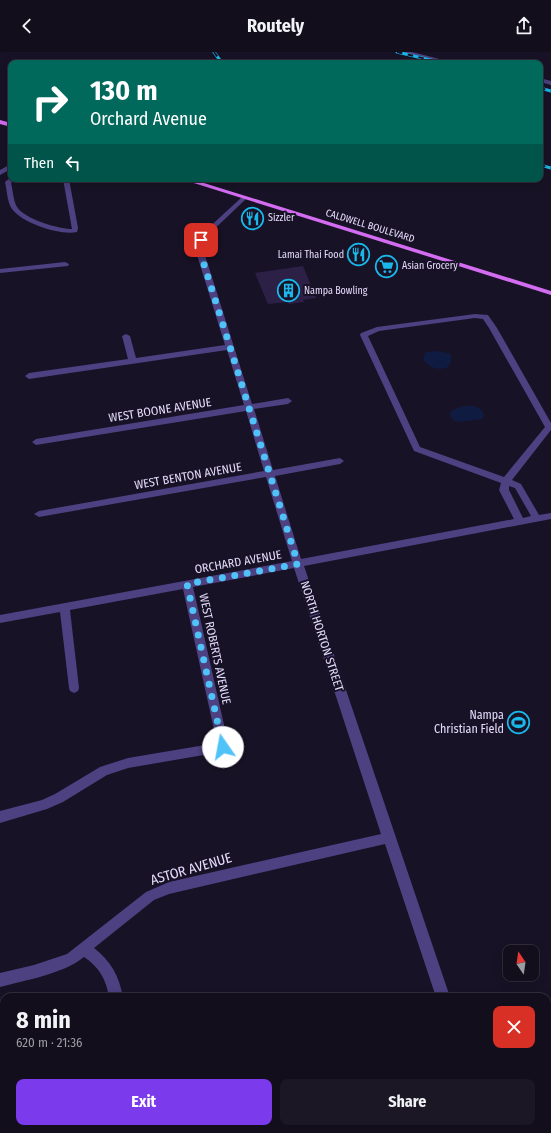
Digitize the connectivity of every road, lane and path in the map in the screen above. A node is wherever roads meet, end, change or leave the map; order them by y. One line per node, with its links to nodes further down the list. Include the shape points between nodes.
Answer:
1 (405, 52): 2 (street)
2 (439, 60)
3 (8, 182): 4 (street, via 14,208 54,229 69,232 75,231 75,228)
4 (67, 182)
5 (193, 182): 6 (main road, CALDWELL BOULEVARD)
6 (244, 198): 9 (main road, CALDWELL BOULEVARD); 11 (street, NORTH HORTON STREET, via 206,233 200,245)
7 (65, 264): 8 (street)
8 (0, 271)
9 (551, 293)
10 (126, 336): 12 (street)
11 (230, 347): 12 (street); 15 (street, NORTH HORTON STREET)
12 (133, 361): 13 (street)
13 (30, 376)
14 (288, 401): 15 (street, WEST BOONE AVENUE)
15 (248, 408): 16 (street, WEST BOONE AVENUE); 18 (street, NORTH HORTON STREET)
16 (36, 442)
17 (340, 461): 18 (street, WEST BENTON AVENUE)
18 (270, 474): 20 (street, WEST BENTON AVENUE); 24 (street, NORTH HORTON STREET)
19 (506, 481): 19 (street, via 417,449 364,334 377,329 475,316 485,317 549,427); 22 (street, via 518,486); 23 (street, via 504,490)
20 (40, 514)
21 (551, 516): 22 (street, ORCHARD AVENUE)
22 (537, 519): 23 (street, ORCHARD AVENUE)
23 (520, 522): 24 (street, ORCHARD AVENUE)
24 (298, 564): 25 (street, ORCHARD AVENUE); 30 (street, NORTH HORTON STREET)
25 (187, 584): 26 (street, ORCHARD AVENUE); 29 (street, WEST ROBERTS AVENUE, via 223,747 128,764 104,771 59,798)
26 (66, 607): 27 (street, ORCHARD AVENUE); 28 (street)
27 (0, 620)
28 (74, 688)
29 (0, 817)
30 (388, 838): 31 (street, ASTOR AVENUE, via 169,888 150,896); 34 (street, NORTH HORTON STREET)
31 (84, 949): 32 (street, ASTOR AVENUE, via 71,960); 33 (street, via 99,959 108,970)
32 (0, 980)
33 (115, 993)
34 (442, 993)

